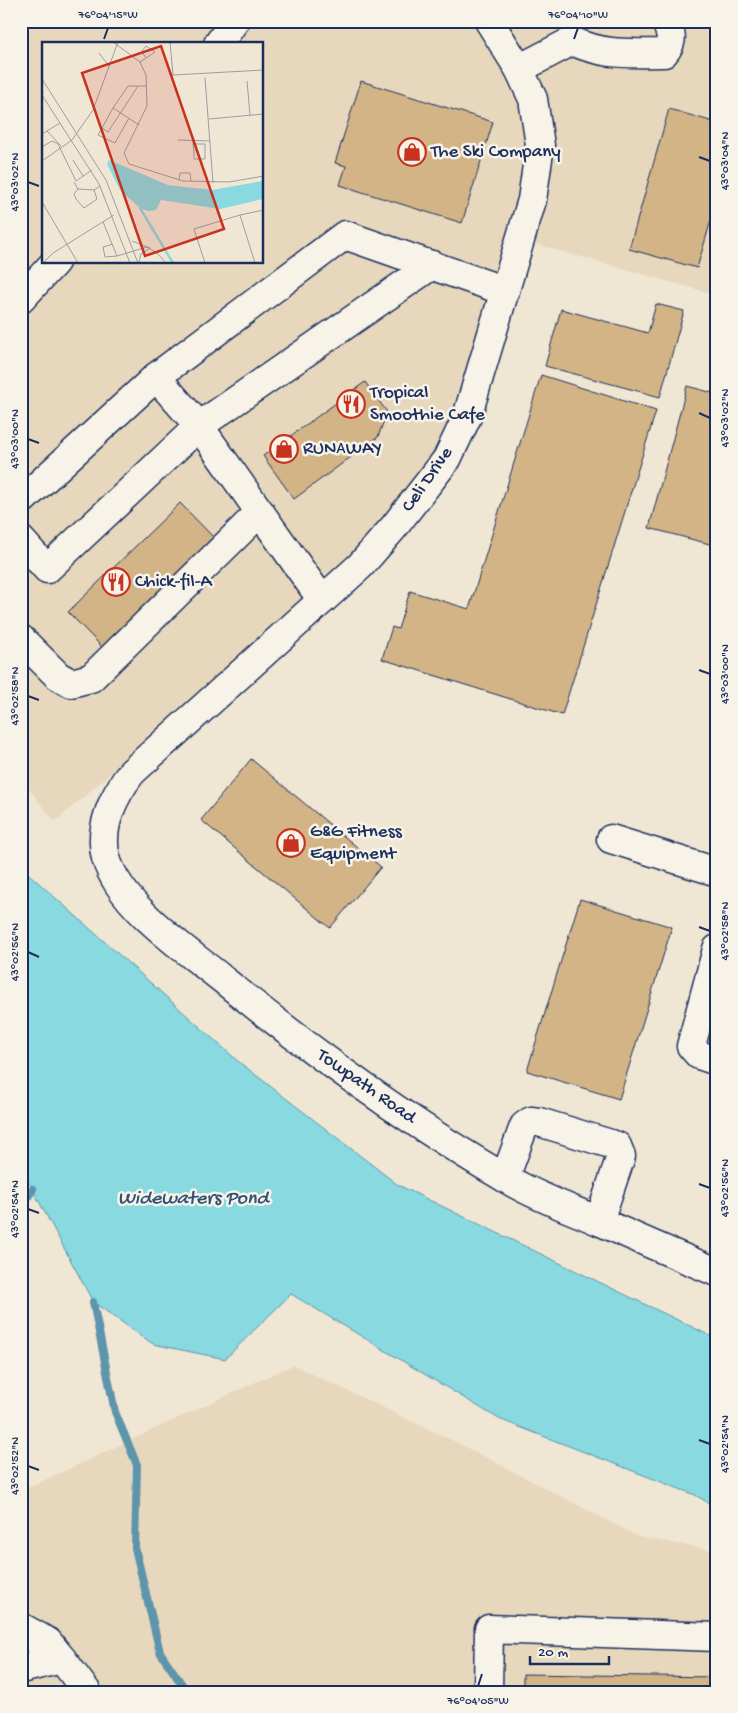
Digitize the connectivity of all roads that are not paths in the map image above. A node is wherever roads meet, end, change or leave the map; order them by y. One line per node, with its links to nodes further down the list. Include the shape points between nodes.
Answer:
1 (235, 21): 5 (street)
2 (489, 21): 6 (street, Celi Drive)
3 (665, 21): 4 (street, via 672,32 670,45 664,53 595,51)
4 (571, 31): 6 (street)
5 (219, 42)
6 (520, 69): 9 (street, Celi Drive, via 533,98 540,145 532,200)
7 (53, 264): 10 (street)
8 (432, 265): 9 (street); 11 (street, via 345,235); 12 (street)
9 (505, 291): 16 (street, Celi Drive, via 467,417 446,459 360,566)
10 (21, 299)
11 (156, 377): 12 (street); 13 (street)
12 (199, 426): 14 (street); 15 (street, via 47,569)
13 (21, 501)
14 (260, 512): 16 (street); 17 (street, via 91,678 71,683 58,676)
15 (21, 540)
16 (322, 600): 18 (street, Celi Drive, via 132,772 119,788)
17 (21, 638)
18 (110, 810): 24 (street, Towpath Road, via 104,829 106,858 126,895 158,927 360,1086)
19 (611, 839): 20 (street)
20 (717, 872)
21 (717, 949): 22 (street)
22 (712, 982): 23 (street, via 691,1046 699,1055)
23 (717, 1061)
24 (506, 1178): 25 (street, Towpath Road); 25 (street, via 524,1126 531,1122 616,1146 621,1156)
25 (599, 1221): 26 (street, Towpath Road)
26 (717, 1272)
27 (21, 1627): 30 (street, via 48,1642)
28 (717, 1637): 33 (street, via 490,1629)
29 (21, 1641): 30 (street)
30 (62, 1659): 31 (street); 32 (street)
31 (21, 1669)
32 (87, 1692)
33 (488, 1692)

